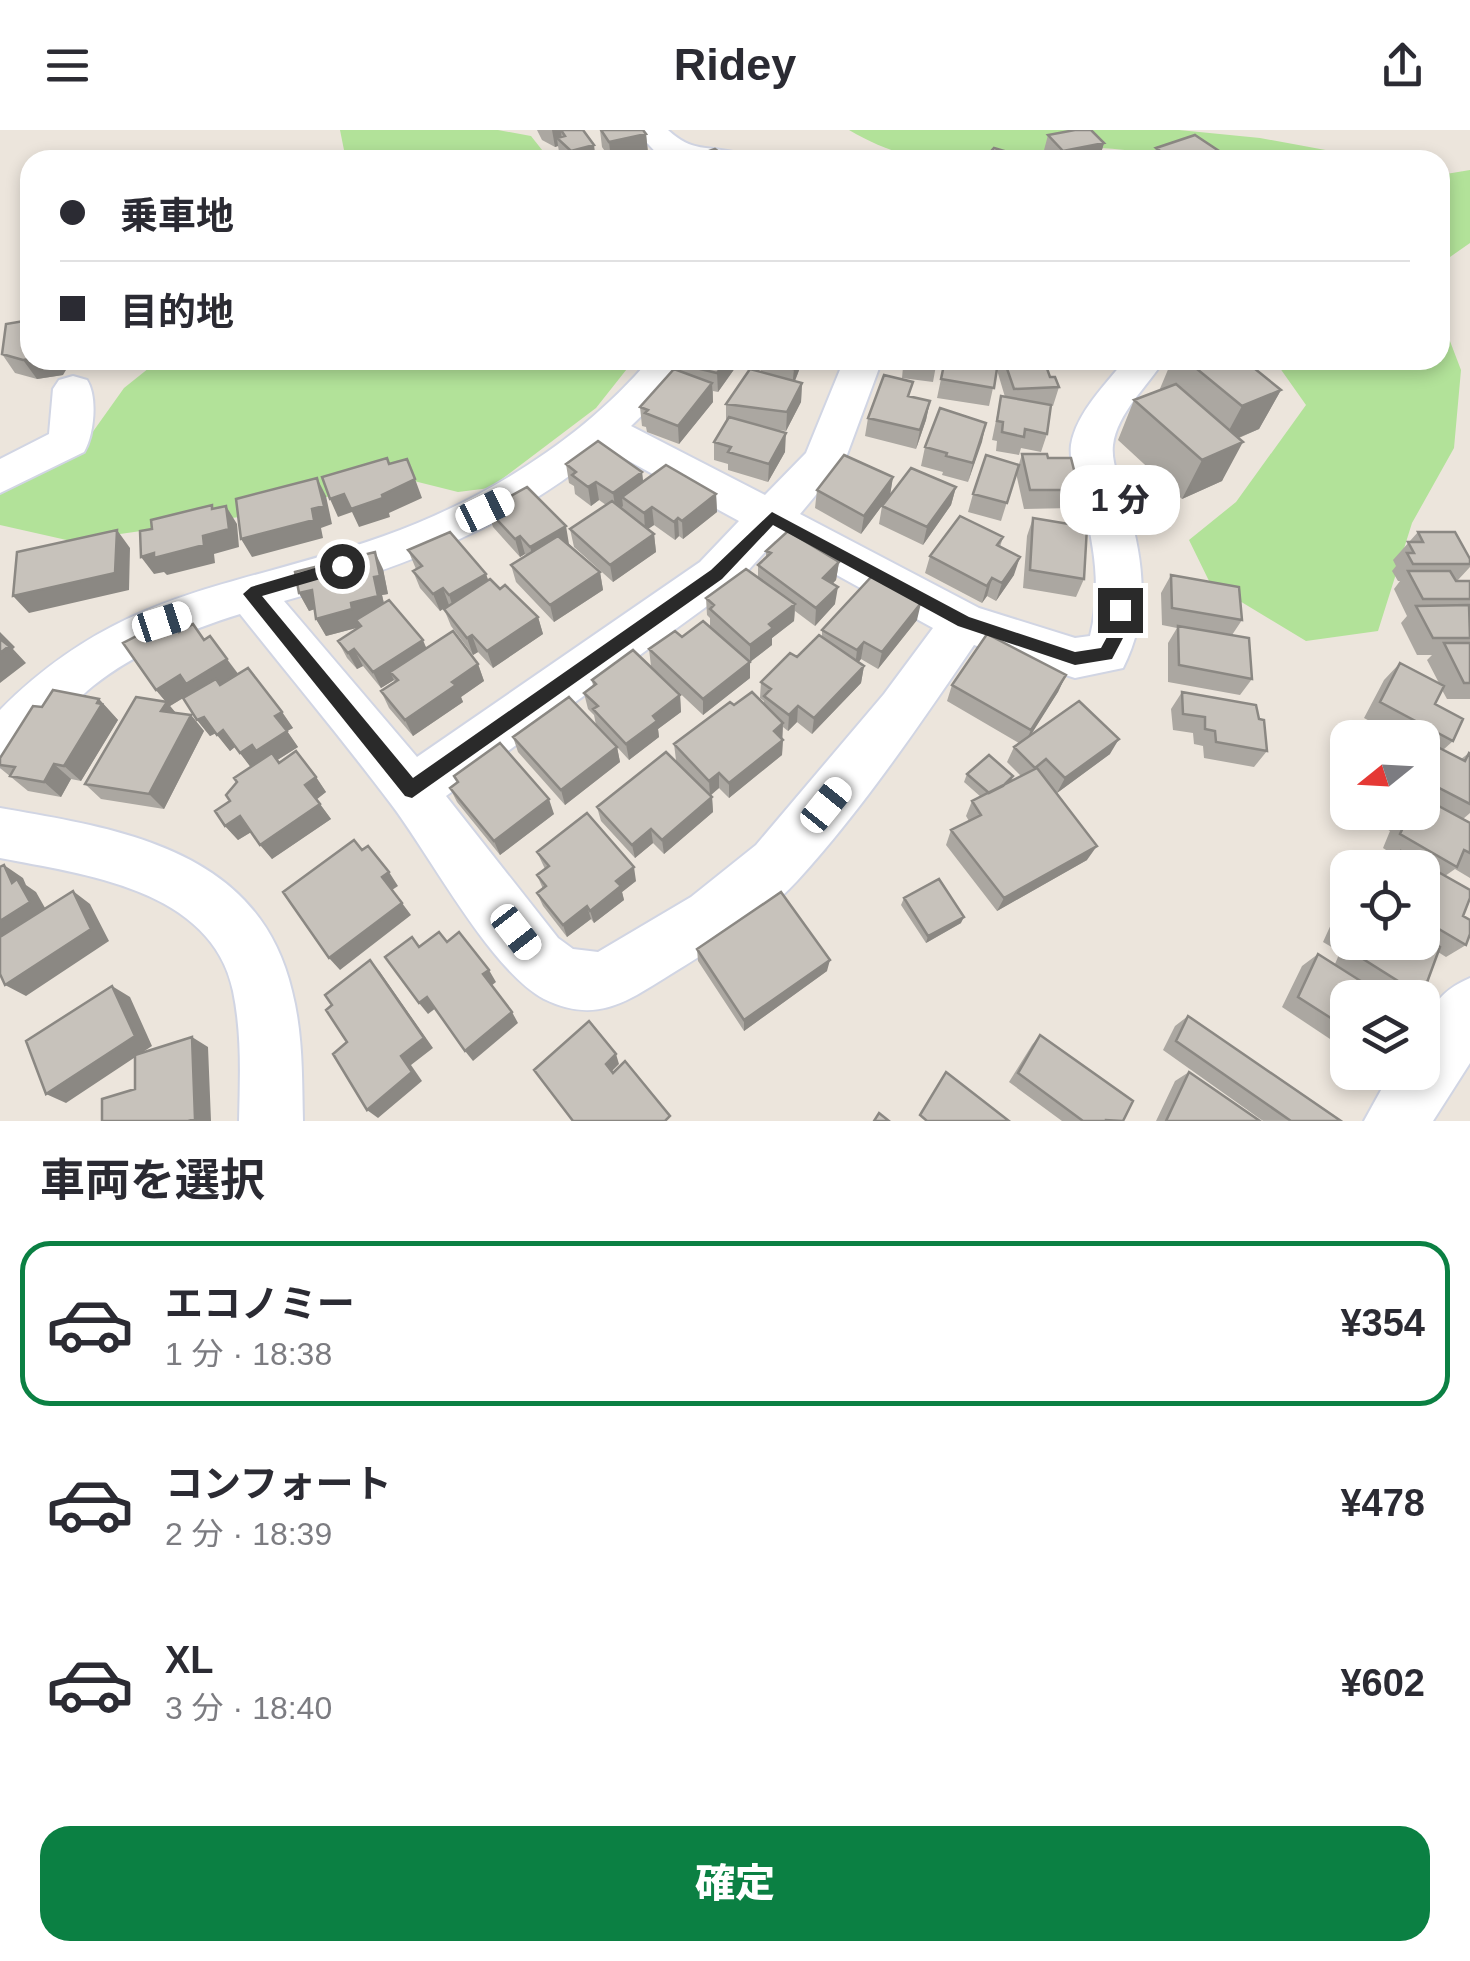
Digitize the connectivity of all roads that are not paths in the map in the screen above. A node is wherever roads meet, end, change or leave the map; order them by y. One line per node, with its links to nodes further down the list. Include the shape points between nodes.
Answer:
1 (650, 130): 2 (street)
2 (671, 150)
3 (662, 370): 7 (street)
4 (859, 370): 9 (street, via 824,460)
5 (1138, 370): 11 (street, via 1093,438 1120,610 1106,654 1075,658)
6 (73, 389): 8 (street, via 69,442)
7 (602, 428): 9 (street); 10 (street, via 517,494 454,526)
8 (0, 478)
9 (772, 518): 11 (street); 13 (street, via 716,575)
10 (251, 594): 12 (street, via 162,622 102,653 51,690); 13 (street)
11 (964, 622): 13 (street, via 776,864 710,917 603,982 564,977 537,959)
12 (0, 744)
13 (412, 790)
14 (0, 833): 16 (street, via 89,849 168,875 230,917 256,960 270,1013)
15 (1470, 1008): 17 (street)
16 (271, 1121)
17 (1396, 1121)

